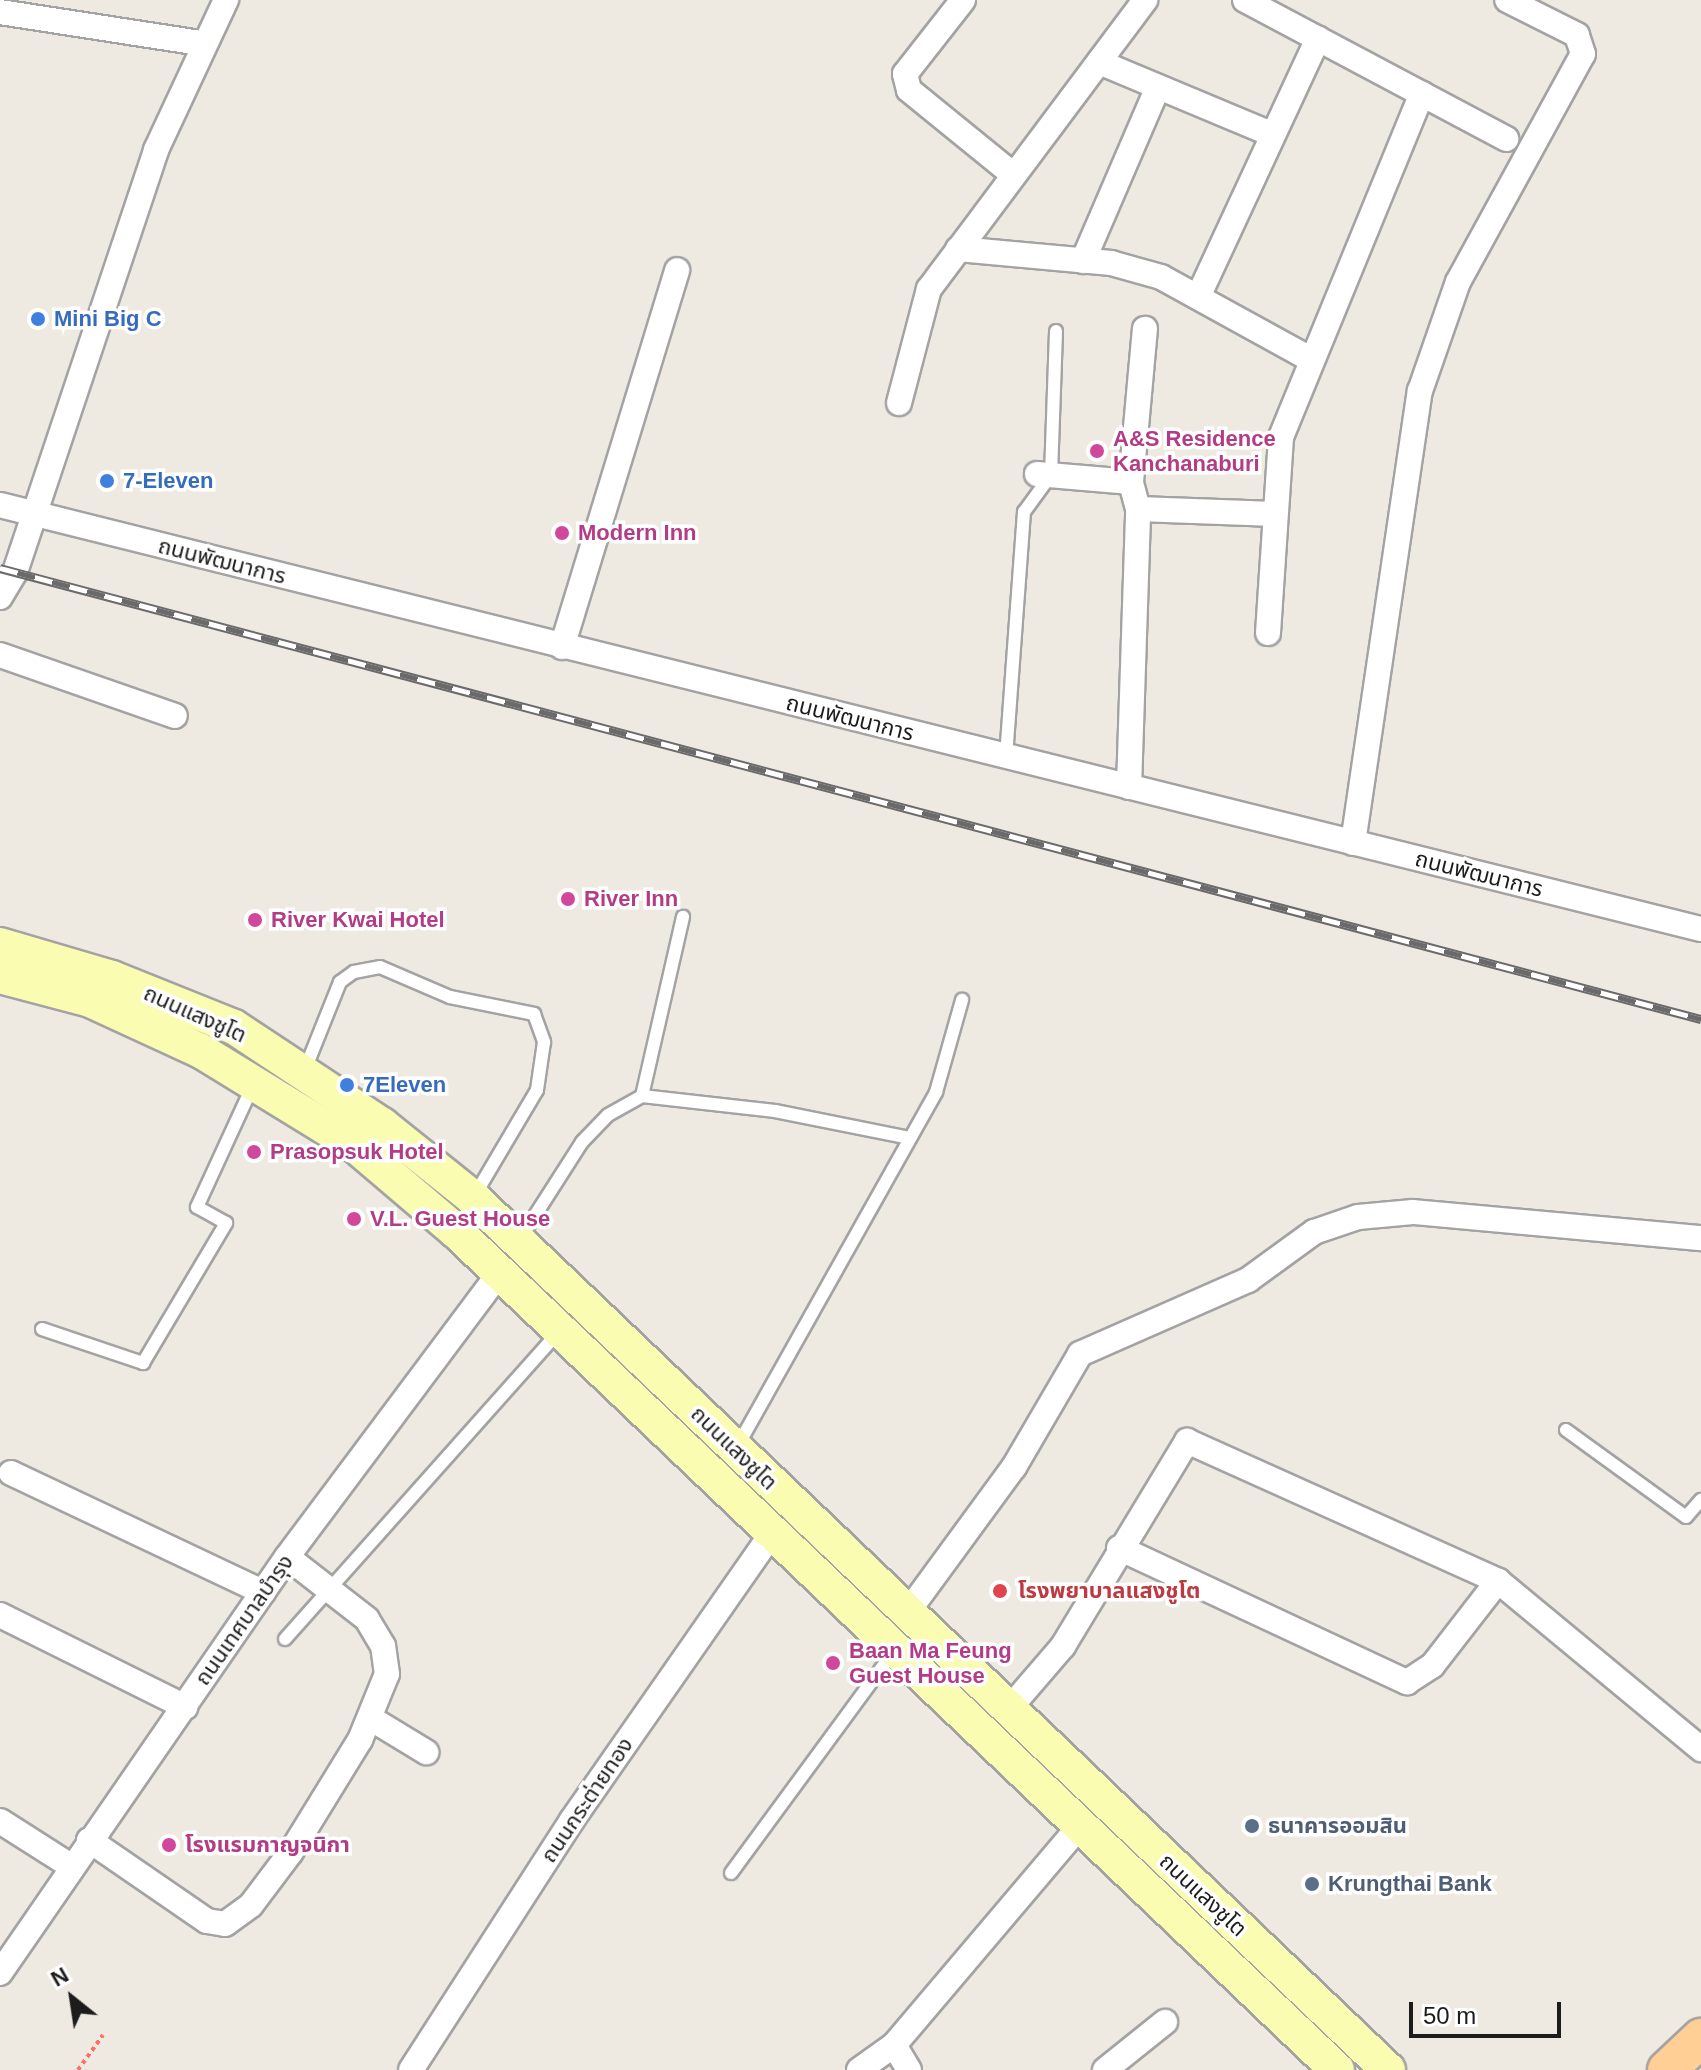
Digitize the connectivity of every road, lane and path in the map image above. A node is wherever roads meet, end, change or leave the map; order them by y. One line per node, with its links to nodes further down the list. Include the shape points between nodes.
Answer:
1 (226, 0): 8 (street)
2 (963, 0): 14 (street, via 905,74 909,90)
3 (1145, 0): 9 (street)
4 (1245, 0): 7 (street)
5 (1507, 0): 36 (street, via 1577,35 1583,54 1458,282 1420,391)
6 (0, 12): 8 (street)
7 (1318, 39): 11 (street); 12 (street)
8 (201, 43): 27 (street, via 156,150)
9 (1099, 62): 10 (street); 14 (street)
10 (1158, 87): 12 (street); 16 (street)
11 (1422, 94): 13 (street); 21 (street)
12 (1271, 134): 18 (street)
13 (1506, 139)
14 (1011, 173): 15 (street)
15 (958, 249): 16 (street); 22 (street, via 929,289)
16 (1083, 261): 18 (street, via 1161,277)
17 (677, 270): 31 (street)
18 (1198, 297): 21 (street)
19 (1145, 329): 24 (street)
20 (1056, 331): 23 (lane)
21 (1312, 360): 28 (street, via 1281,437)
22 (899, 403)
23 (1044, 475): 24 (street); 34 (lane, via 1024,512)
24 (1131, 482): 26 (street)
25 (0, 505): 27 (street, ถนนพัฒนาการ)
26 (1138, 509): 28 (street); 35 (street)
27 (35, 514): 29 (street); 31 (street, ถนนพัฒนาการ)
28 (1275, 514): 30 (street)
29 (0, 597)
30 (1268, 633)
31 (562, 647): 34 (street, ถนนพัฒนาการ)
32 (0, 655): 33 (street)
33 (175, 716)
34 (1006, 757): 35 (street, ถนนพัฒนาการ)
35 (1129, 787): 36 (street, ถนนพัฒนาการ)
36 (1353, 843): 38 (street, ถนนพัฒนาการ)
37 (683, 917): 44 (lane)
38 (1701, 929)
39 (0, 945): 43 (main road, ถนนแสงชูโต, via 112,978 234,1027)
40 (0, 976): 42 (main road, ถนนแสงชูโต, via 90,1000)
41 (962, 1000): 45 (lane, via 942,1077)
42 (255, 1080): 43 (main road, ถนนแสงชูโต); 50 (lane, via 197,1207 226,1223 143,1363)
43 (295, 1085): 46 (main road, ถนนแสงชูโต); 46 (lane, via 340,982 354,972 380,967 450,997 534,1014 543,1021 544,1042 537,1090); 49 (main road, ถนนแสงชูโต)
44 (642, 1096): 45 (lane, via 775,1111); 48 (lane, via 608,1115 582,1142)
45 (910, 1138): 53 (lane)
46 (473, 1198): 48 (main road, ถนนแสงชูโต)
47 (1701, 1238): 62 (street, via 1413,1212 1358,1217 1314,1232 1248,1280 1080,1354 1014,1467)
48 (518, 1242): 53 (main road, ถนนแสงชูโต)
49 (499, 1274): 51 (main road, ถนนแสงชูโต); 58 (street, ถนนเทศบาลบำรุง)
50 (42, 1329)
51 (559, 1331): 56 (main road, ถนนแสงชูโต); 60 (lane)
52 (1566, 1430): 55 (lane, via 1686,1517)
53 (735, 1449): 62 (main road, ถนนแสงชูโต)
54 (11, 1473): 61 (street)
55 (1701, 1500)
56 (771, 1535): 65 (main road, ถนนแสงชูโต); 82 (street, ถนนกระต่ายทอง, via 572,1820)
57 (1119, 1548): 59 (street, via 1407,1682 1432,1666); 59 (street, via 1187,1441); 67 (street, via 1063,1646)
58 (287, 1557): 60 (street); 61 (street, ถนนเทศบาลบำรุง)
59 (1498, 1581): 69 (street)
60 (333, 1589): 64 (lane); 68 (street, via 367,1619 386,1656 383,1692)
61 (263, 1592): 66 (street, ถนนเทศบาลบำรุง)
62 (907, 1613): 67 (main road, ถนนแสงชูโต)
63 (0, 1615): 66 (street)
64 (285, 1639)
65 (894, 1651): 72 (main road, ถนนแสงชูโต); 75 (lane)
66 (185, 1707): 73 (street, ถนนเทศบาลบำรุง)
67 (1008, 1710): 87 (main road, ถนนแสงชูโต)
68 (370, 1718): 70 (street); 73 (street, via 291,1852 233,1922 207,1921)
69 (1701, 1749)
70 (426, 1752)
71 (0, 1821): 74 (street)
72 (1080, 1826): 80 (street); 86 (main road, ถนนแสงชูโต)
73 (89, 1840): 74 (street, ถนนเทศบาลบำรุง)
74 (71, 1866): 76 (street, ถนนเทศบาลบำรุง)
75 (731, 1873)
76 (0, 1973)
77 (1165, 2022): 85 (street)
78 (103, 2035): 81 (path)
79 (1701, 2038): 88 (main road)
80 (894, 2045): 83 (street); 84 (street)
81 (78, 2070)
82 (411, 2070)
83 (859, 2070)
84 (909, 2070)
85 (1105, 2070)
86 (1337, 2070)
87 (1388, 2070)
88 (1667, 2070)

